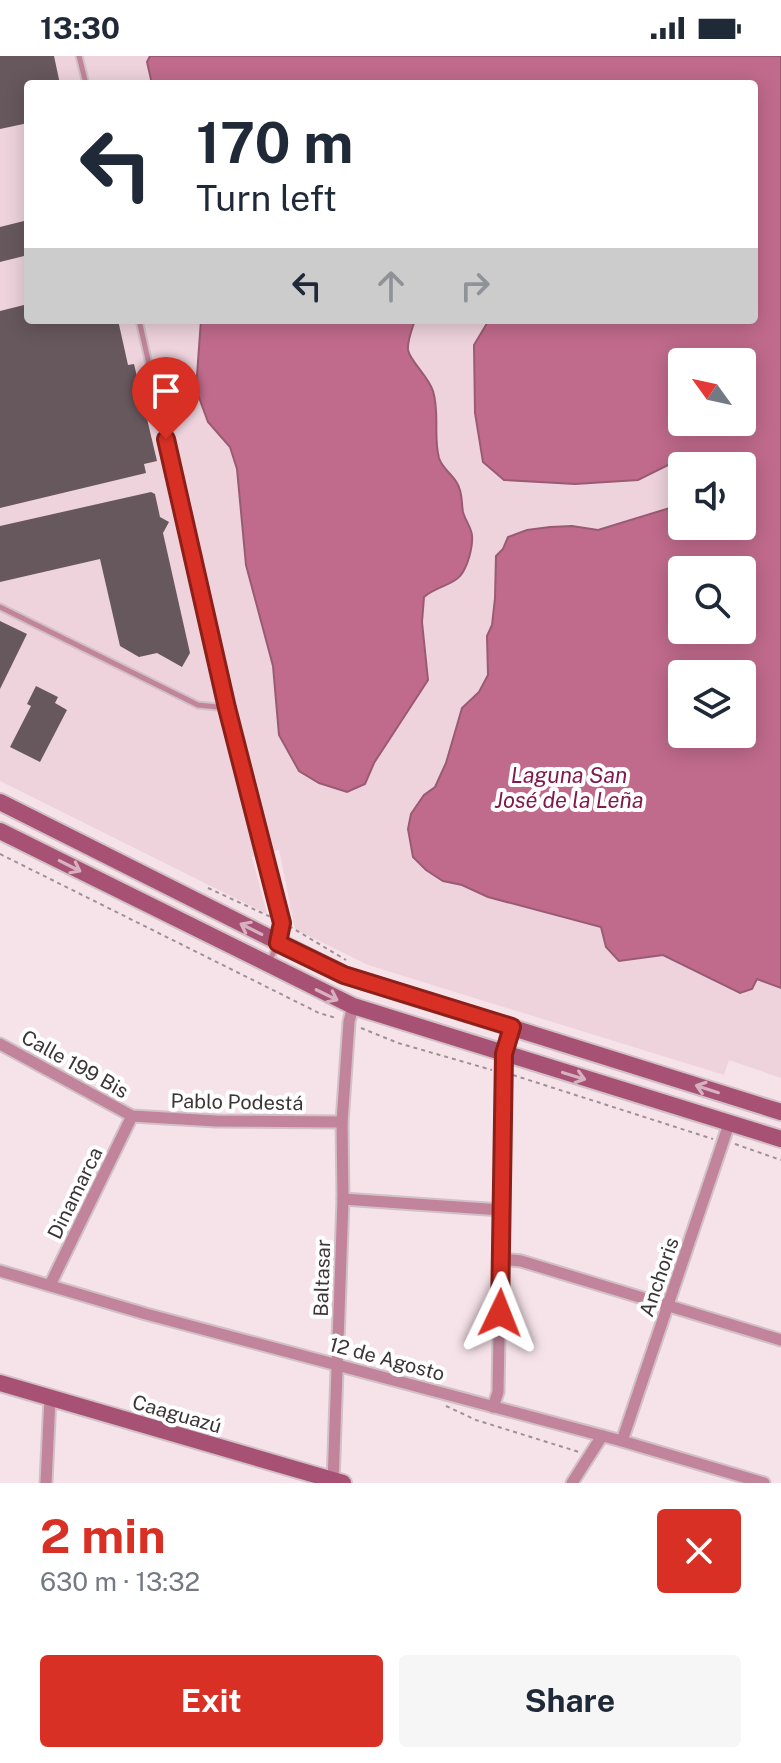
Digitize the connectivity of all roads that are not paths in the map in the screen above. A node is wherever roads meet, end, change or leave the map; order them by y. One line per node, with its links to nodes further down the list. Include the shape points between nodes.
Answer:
1 (79, 56): 2 (lane)
2 (85, 80)
3 (140, 324): 5 (lane)
4 (0, 607): 5 (lane, via 198,705)
5 (227, 708): 8 (lane, via 282,923)
6 (0, 802): 8 (main road, one-way to 6)
7 (0, 831): 9 (main road, one-way to 9)
8 (278, 943): 9 (lane); 11 (main road, via 344,975)
9 (267, 965): 10 (main road, one-way to 10)
10 (353, 1006): 13 (main road); 16 (street, Baltasar)
11 (512, 1027): 13 (street); 14 (main road, one-way to 11)
12 (0, 1044): 15 (street, Calle 199 Bis)
13 (504, 1054): 17 (main road, one-way to 17); 20 (street)
14 (781, 1112)
15 (132, 1116): 16 (street, Pablo Podestá); 23 (street, Dinamarca)
16 (342, 1122): 19 (street, Baltasar)
17 (729, 1124): 18 (main road); 24 (street, Anchoris)
18 (781, 1139)
19 (343, 1199): 20 (street); 26 (street, Baltasar)
20 (501, 1210): 21 (street)
21 (502, 1259): 24 (street); 29 (street, via 498,1392)
22 (0, 1271): 23 (street, 12 de Agosto)
23 (50, 1285): 26 (street, 12 de Agosto)
24 (668, 1305): 25 (street); 31 (street, Anchoris)
25 (781, 1340)
26 (337, 1364): 29 (street, 12 de Agosto); 32 (street, Baltasar)
27 (0, 1383): 28 (main road, Caaguazú)
28 (50, 1398): 32 (main road, Caaguazú); 33 (street)
29 (493, 1407): 30 (street, 12 de Agosto)
30 (602, 1436): 31 (street, 12 de Agosto); 34 (street)
31 (622, 1441): 35 (street, 12 de Agosto)
32 (337, 1482)
33 (46, 1483)
34 (572, 1483)
35 (764, 1483)

